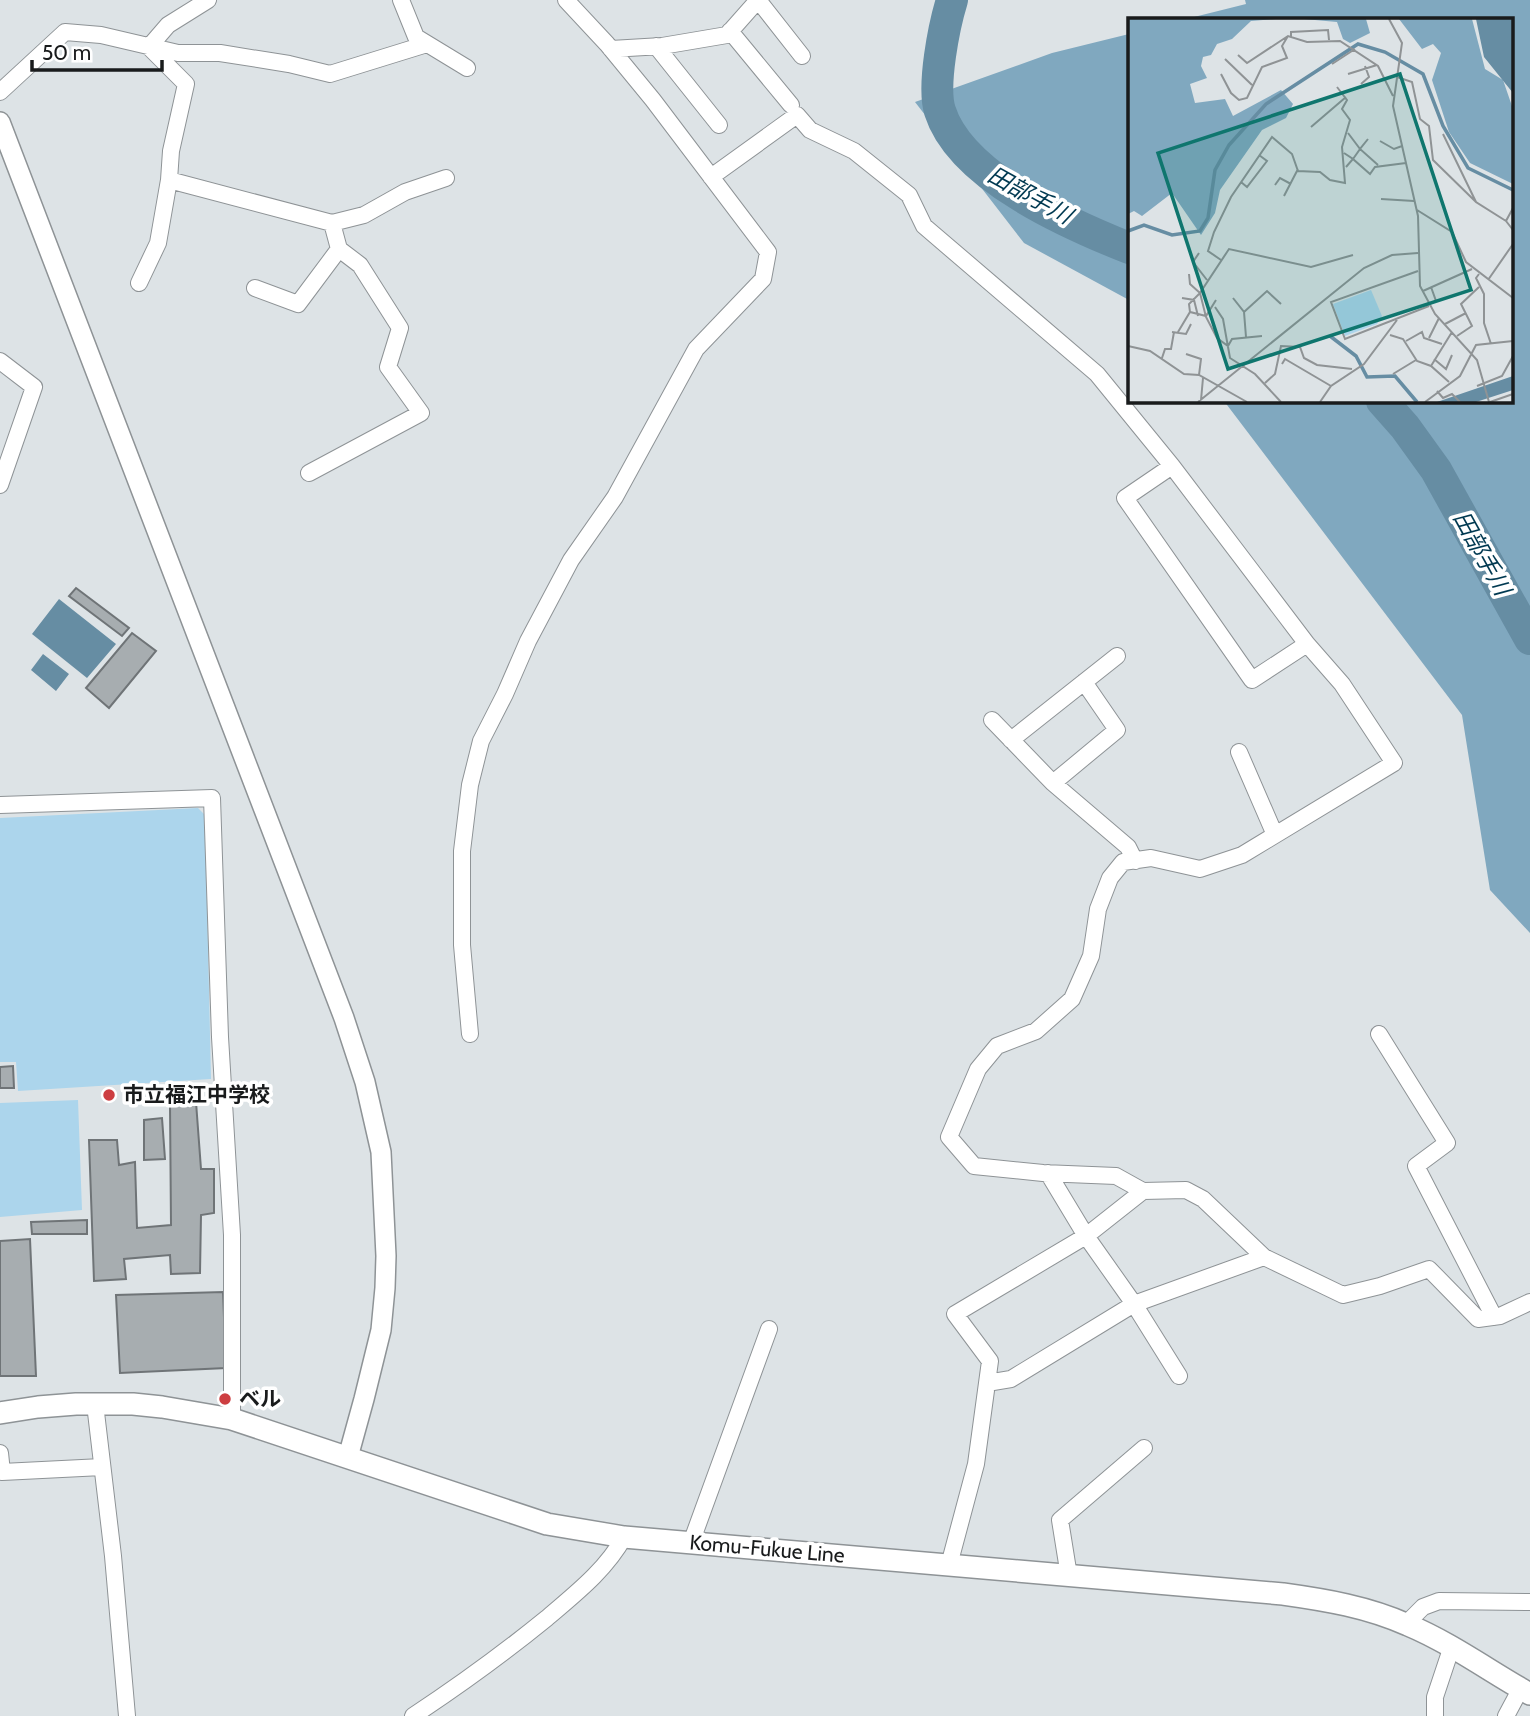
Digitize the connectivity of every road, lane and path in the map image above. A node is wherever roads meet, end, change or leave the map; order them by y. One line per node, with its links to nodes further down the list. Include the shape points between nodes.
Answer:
1 (208, 0): 7 (street, via 168,25)
2 (401, 0): 5 (street, via 415,37)
3 (566, 0): 8 (street)
4 (730, 31): 6 (street); 9 (street, via 758,0); 12 (street)
5 (427, 44): 7 (street, via 330,74 220,53 178,53); 10 (street)
6 (656, 46): 8 (street); 14 (street)
7 (149, 47): 11 (street, via 65,32); 17 (street, via 186,84)
8 (611, 49): 15 (street)
9 (802, 56)
10 (467, 68)
11 (0, 92)
12 (791, 104)
13 (0, 122): 53 (street, via 365,1082 381,1152 385,1288 381,1330)
14 (719, 125)
15 (711, 177): 23 (street, via 797,116 810,130 854,151 909,195 924,226 1097,374); 36 (street, via 768,252 763,279 696,349 615,497 571,560 481,741 462,851 462,945)
16 (446, 178): 18 (street, via 405,192 364,215)
17 (169, 180): 18 (street); 20 (street, via 158,243)
18 (332, 223): 19 (street)
19 (339, 249): 21 (street, via 298,304); 24 (street, via 360,265 400,328 388,367 421,413)
20 (139, 283)
21 (255, 288)
22 (0, 361): 25 (street, via 34,387)
23 (1172, 466): 26 (street); 26 (street, via 1125,498 1252,680)
24 (309, 473)
25 (0, 485)
26 (1307, 644): 34 (street, via 1342,684 1394,763)
27 (1117, 656): 28 (street)
28 (1084, 682): 30 (street); 32 (street, via 1117,730)
29 (992, 720): 30 (street)
30 (1011, 740): 32 (street)
31 (1239, 752): 34 (street)
32 (1052, 783): 35 (street, via 1128,847)
33 (0, 805): 50 (street, via 212,798 232,1235)
34 (1275, 835): 35 (street, via 1242,855 1200,869 1151,858)
35 (1135, 861): 38 (street, via 1124,862 1110,878 1098,909 1091,956 1072,999 1036,1031 997,1045 978,1069 949,1137 974,1166)
36 (470, 1034)
37 (1378, 1034): 44 (street, via 1447,1143 1416,1166)
38 (1048, 1173): 39 (street, via 1116,1177); 40 (street)
39 (1143, 1191): 40 (street); 41 (street, via 1186,1190 1203,1199)
40 (1086, 1236): 43 (street); 47 (street, via 955,1314 990,1361)
41 (1264, 1257): 43 (street); 44 (street, via 1343,1295 1429,1269 1478,1319)
42 (1530, 1303): 44 (street)
43 (1134, 1304): 46 (street); 47 (street, via 1011,1379)
44 (1494, 1317)
45 (769, 1329): 56 (street)
46 (1178, 1376)
47 (987, 1383): 57 (street, via 976,1464)
48 (95, 1404): 49 (main road, Komu-Fukue Line); 50 (main road, Komu-Fukue Line, via 162,1407); 54 (street)
49 (0, 1413)
50 (232, 1419): 53 (main road, Komu-Fukue Line)
51 (1144, 1448): 58 (street, via 1060,1520)
52 (0, 1453): 54 (street, via 2,1472)
53 (348, 1457): 55 (main road, Komu-Fukue Line, via 547,1524)
54 (102, 1467): 63 (street)
55 (624, 1537): 56 (main road, Komu-Fukue Line); 64 (street, via 581,1589 515,1645)
56 (691, 1543): 57 (main road, Komu-Fukue Line)
57 (949, 1565): 58 (main road, Komu-Fukue Line)
58 (1069, 1576): 60 (main road, Komu-Fukue Line, via 1283,1594 1343,1604)
59 (1530, 1602): 60 (street, via 1440,1601 1423,1607)
60 (1406, 1624): 61 (main road, Komu-Fukue Line)
61 (1452, 1646): 62 (main road, Komu-Fukue Line); 65 (street, via 1435,1697)
62 (1525, 1691): 66 (street)
63 (127, 1716)
64 (413, 1716)
65 (1435, 1716)
66 (1506, 1716)

